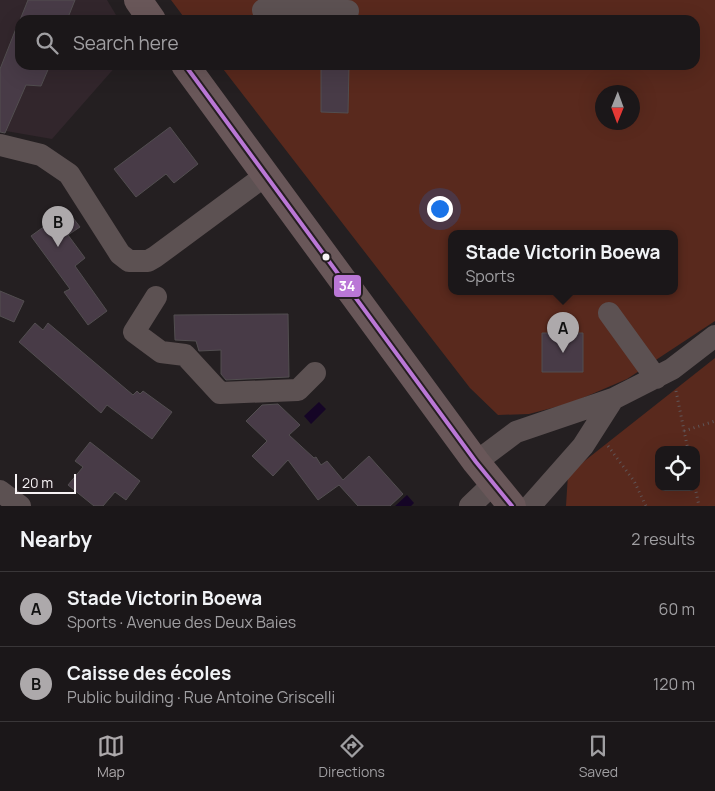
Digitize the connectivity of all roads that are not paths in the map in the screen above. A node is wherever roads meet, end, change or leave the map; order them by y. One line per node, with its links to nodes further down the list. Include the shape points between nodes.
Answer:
1 (138, 0): 5 (main road)
2 (263, 10): 3 (street)
3 (305, 10): 4 (street)
4 (348, 10)
5 (148, 15)
6 (190, 70): 8 (main road)
7 (0, 145): 8 (street, via 41,155 69,174 120,254 129,261 148,260)
8 (266, 175): 15 (main road)
9 (156, 297): 12 (street, via 134,332 161,352 185,355 220,392 298,390)
10 (609, 313): 13 (street)
11 (715, 336): 13 (street)
12 (315, 373)
13 (664, 373): 14 (street)
14 (613, 399): 15 (street, via 516,432); 21 (street, via 583,446)
15 (476, 462): 16 (main road)
16 (493, 484): 19 (street); 20 (main road)
17 (0, 490): 18 (street)
18 (20, 506)
19 (470, 506)
20 (512, 506)
21 (530, 506)

